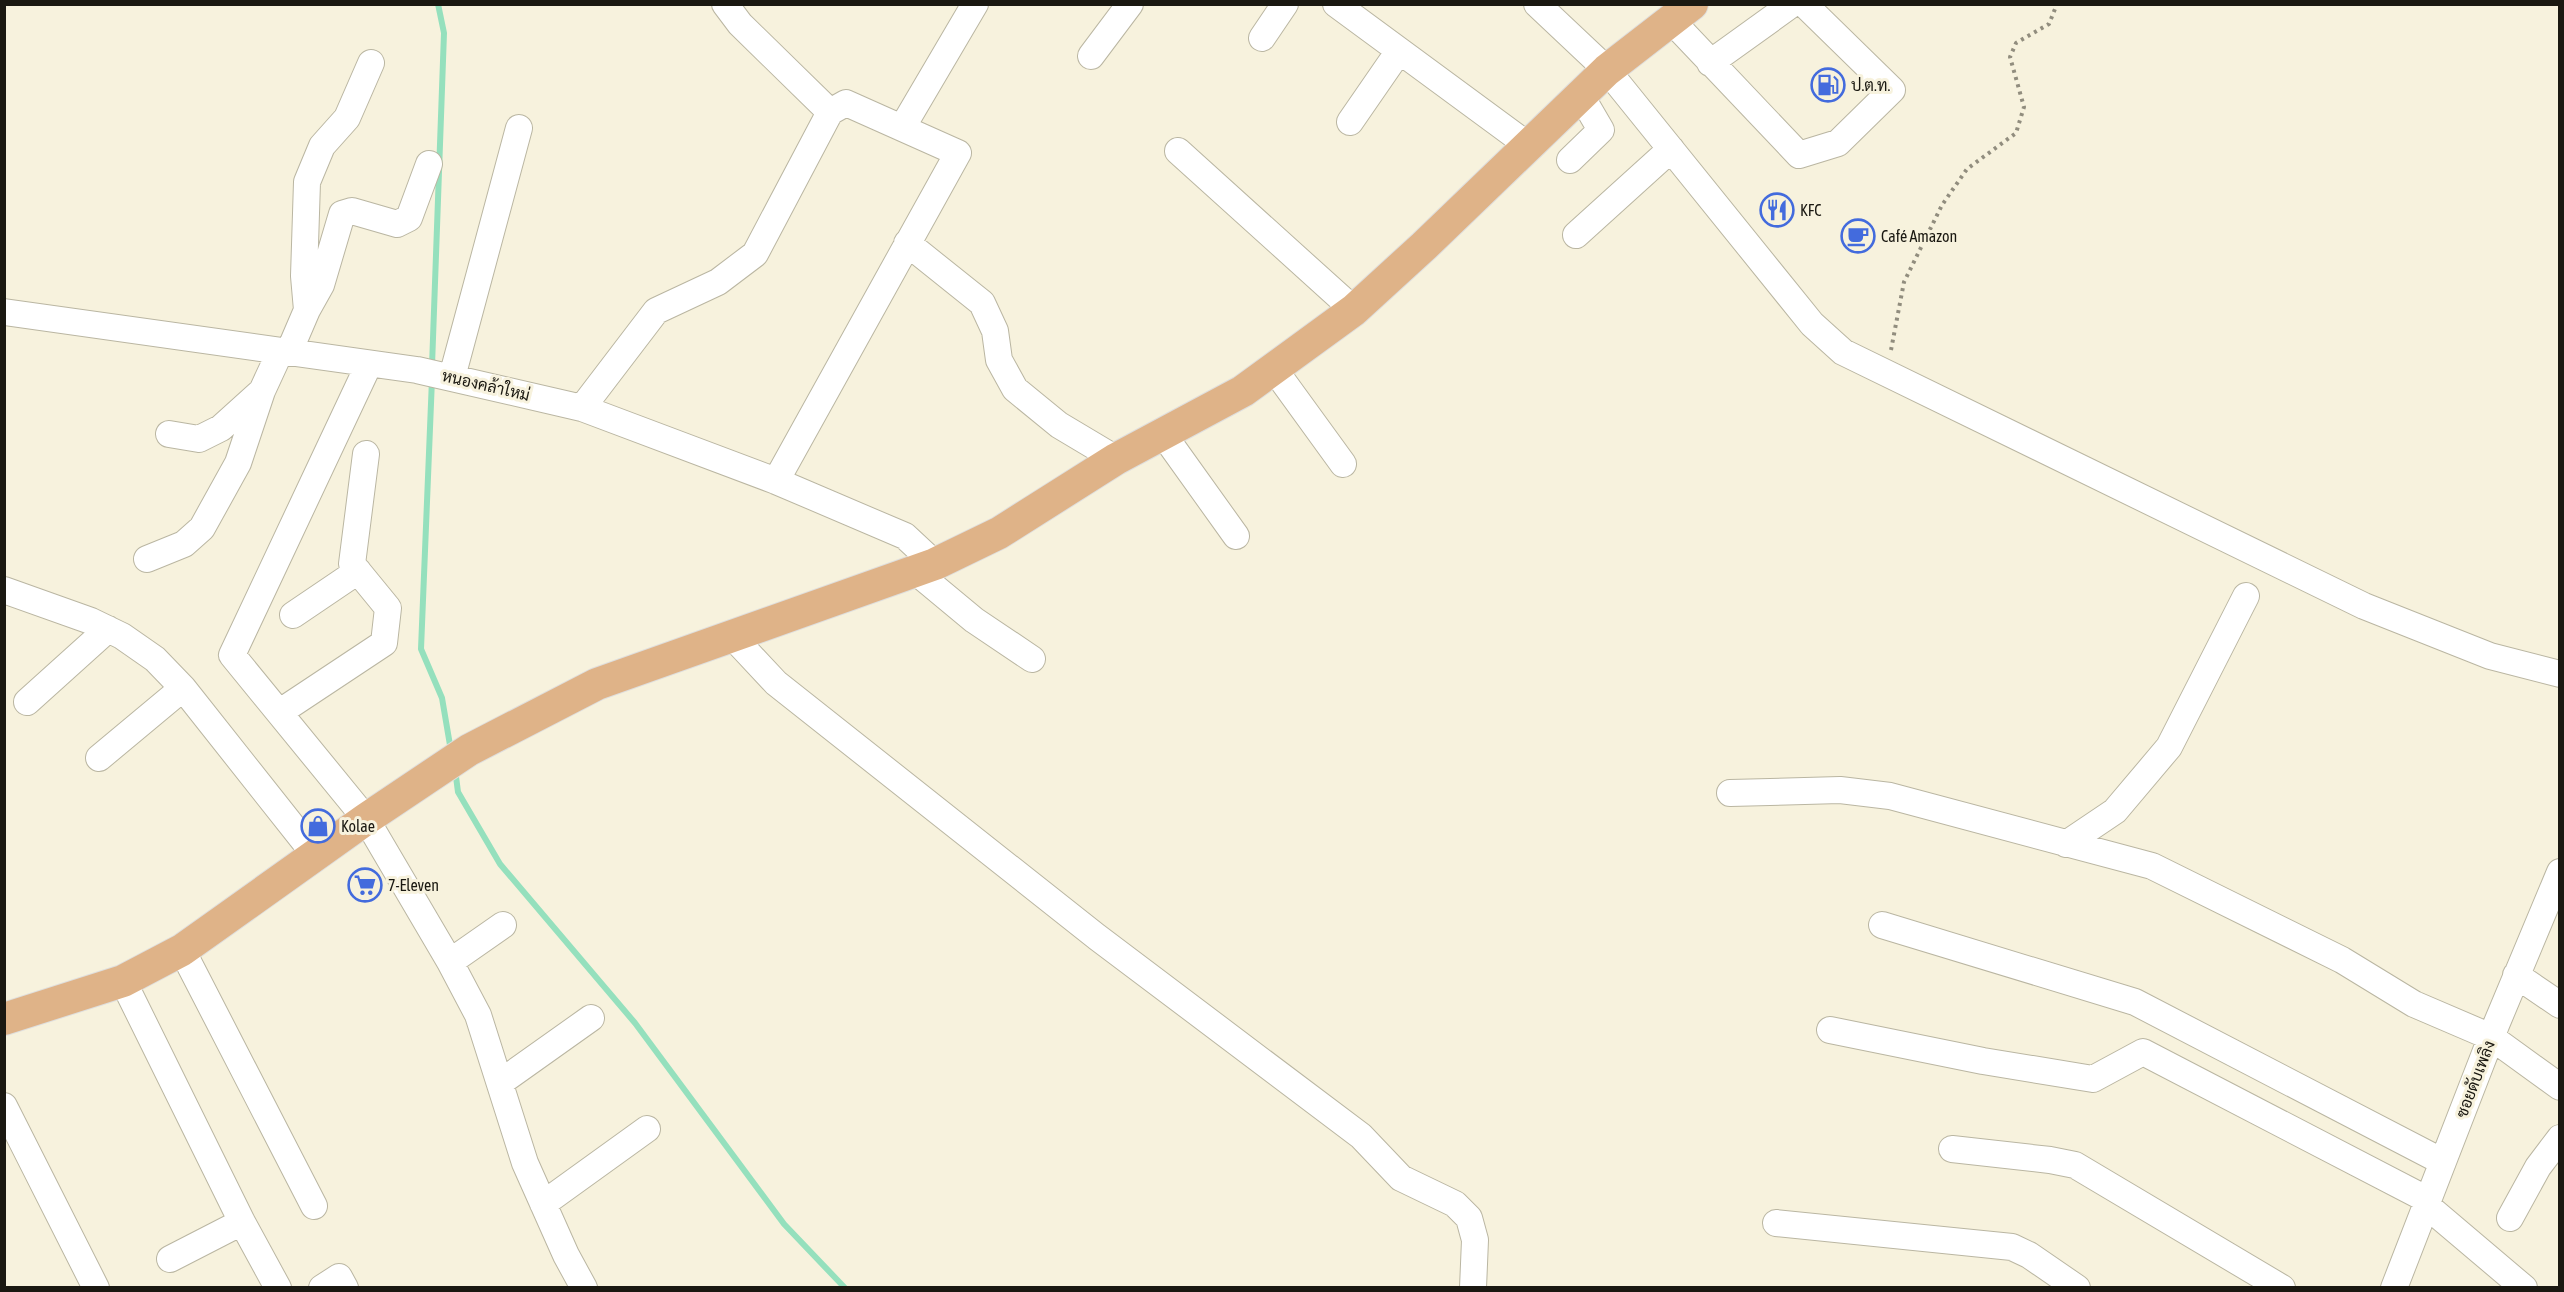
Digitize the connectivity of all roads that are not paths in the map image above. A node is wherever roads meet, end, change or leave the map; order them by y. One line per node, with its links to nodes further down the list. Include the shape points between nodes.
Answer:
1 (725, 4): 17 (street, via 740,24)
2 (975, 4): 20 (street)
3 (1130, 4): 12 (street)
4 (1285, 4): 10 (street)
5 (1336, 4): 11 (street)
6 (1537, 4): 15 (street)
7 (1792, 4): 14 (street)
8 (1804, 4): 14 (street, via 1892,90 1838,143 1799,154)
9 (1681, 12): 14 (street); 15 (main road)
10 (1262, 38)
11 (1399, 51): 18 (street); 21 (street)
12 (1091, 56)
13 (371, 63): 28 (street, via 347,118 322,146 307,182)
14 (1710, 63)
15 (1607, 70): 16 (main road); 22 (street)
16 (1580, 94): 21 (main road); 24 (street, via 1601,130)
17 (830, 112): 20 (street, via 846,103); 36 (street, via 755,254 718,282 656,311)
18 (1350, 122)
19 (519, 128): 34 (street)
20 (902, 128): 27 (street, via 958,153)
21 (1529, 146): 29 (main road)
22 (1671, 149): 26 (street); 53 (street, via 1812,324 1843,352 2364,606 2490,656)
23 (1178, 151): 29 (street)
24 (1570, 160)
25 (429, 164): 28 (street, via 409,218 397,224 352,211 342,214 321,285)
26 (1576, 235)
27 (907, 243): 40 (street, via 982,303 995,331 999,360 1015,389 1059,425); 42 (street)
28 (307, 310): 31 (street)
29 (1354, 310): 33 (main road)
30 (4, 312): 31 (street, หนองคล้าใหม่)
31 (285, 352): 32 (street, หนองคล้าใหม่); 35 (street)
32 (369, 364): 34 (street, หนองคล้าใหม่); 56 (street, via 232,655)
33 (1274, 369): 38 (main road); 41 (street)
34 (449, 376): 36 (street, หนองคล้าใหม่)
35 (262, 391): 37 (street, via 221,428 199,439); 44 (street, via 238,463 202,528 184,544)
36 (582, 408): 42 (street, หนองคล้าใหม่)
37 (169, 434)
38 (1163, 434): 40 (main road); 43 (street)
39 (366, 454): 46 (street, via 352,564)
40 (1116, 459): 45 (main road, via 999,533)
41 (1343, 464)
42 (776, 481): 45 (street, หนองคล้าใหม่, via 905,536)
43 (1236, 536)
44 (147, 559)
45 (925, 568): 51 (main road); 52 (street, หนองคล้าใหม่, via 974,620)
46 (358, 571): 49 (street); 56 (street, via 388,608 384,642)
47 (4, 590): 50 (street)
48 (2246, 596): 60 (street, via 2169,747 2115,811)
49 (293, 615)
50 (108, 629): 54 (street, via 155,659); 55 (street)
51 (733, 637): 59 (main road, via 597,684 469,750); 93 (street, via 776,683 1088,930 1361,1136 1401,1178 1455,1204 1469,1218 1474,1240)
52 (1032, 659)
53 (2559, 674)
54 (183, 688): 57 (street); 61 (street)
55 (27, 702)
56 (280, 712): 59 (street)
57 (99, 758)
58 (1730, 793): 60 (street, via 1840,790 1890,796)
59 (366, 819): 61 (main road); 66 (street)
60 (2066, 844): 73 (street, via 2151,866 2342,960 2414,1004)
61 (316, 856): 65 (main road)
62 (2559, 873): 67 (street, ซอยดับเพลิง)
63 (1882, 925): 80 (street, via 2135,1002)
64 (503, 926): 66 (street)
65 (182, 950): 68 (main road); 83 (street)
66 (450, 962): 74 (street, via 478,1015)
67 (2516, 975): 69 (street); 73 (street, ซอยดับเพลิง)
68 (123, 981): 71 (main road); 85 (street)
69 (2559, 1005)
70 (591, 1018): 74 (street)
71 (4, 1019)
72 (1830, 1030): 81 (street, via 2094,1079 2143,1052)
73 (2491, 1037): 75 (street); 80 (street, ซอยดับเพลิง)
74 (501, 1082): 82 (street, via 525,1163)
75 (2559, 1087)
76 (4, 1106): 88 (street)
77 (647, 1129): 82 (street)
78 (2559, 1138): 84 (street)
79 (1952, 1149): 95 (street, via 2075,1165)
80 (2443, 1162): 81 (street, ซอยดับเพลิง)
81 (2427, 1203): 96 (street, ซอยดับเพลิง); 97 (street)
82 (543, 1204): 92 (street)
83 (314, 1206)
84 (2510, 1218)
85 (242, 1222): 87 (street); 89 (street)
86 (1776, 1223): 94 (street, via 2012,1247)
87 (170, 1259)
88 (96, 1287)
89 (278, 1287)
90 (321, 1287): 91 (street, via 339,1277)
91 (345, 1287)
92 (584, 1287)
93 (1473, 1287)
94 (2077, 1287)
95 (2282, 1287)
96 (2394, 1287)
97 (2524, 1287)

